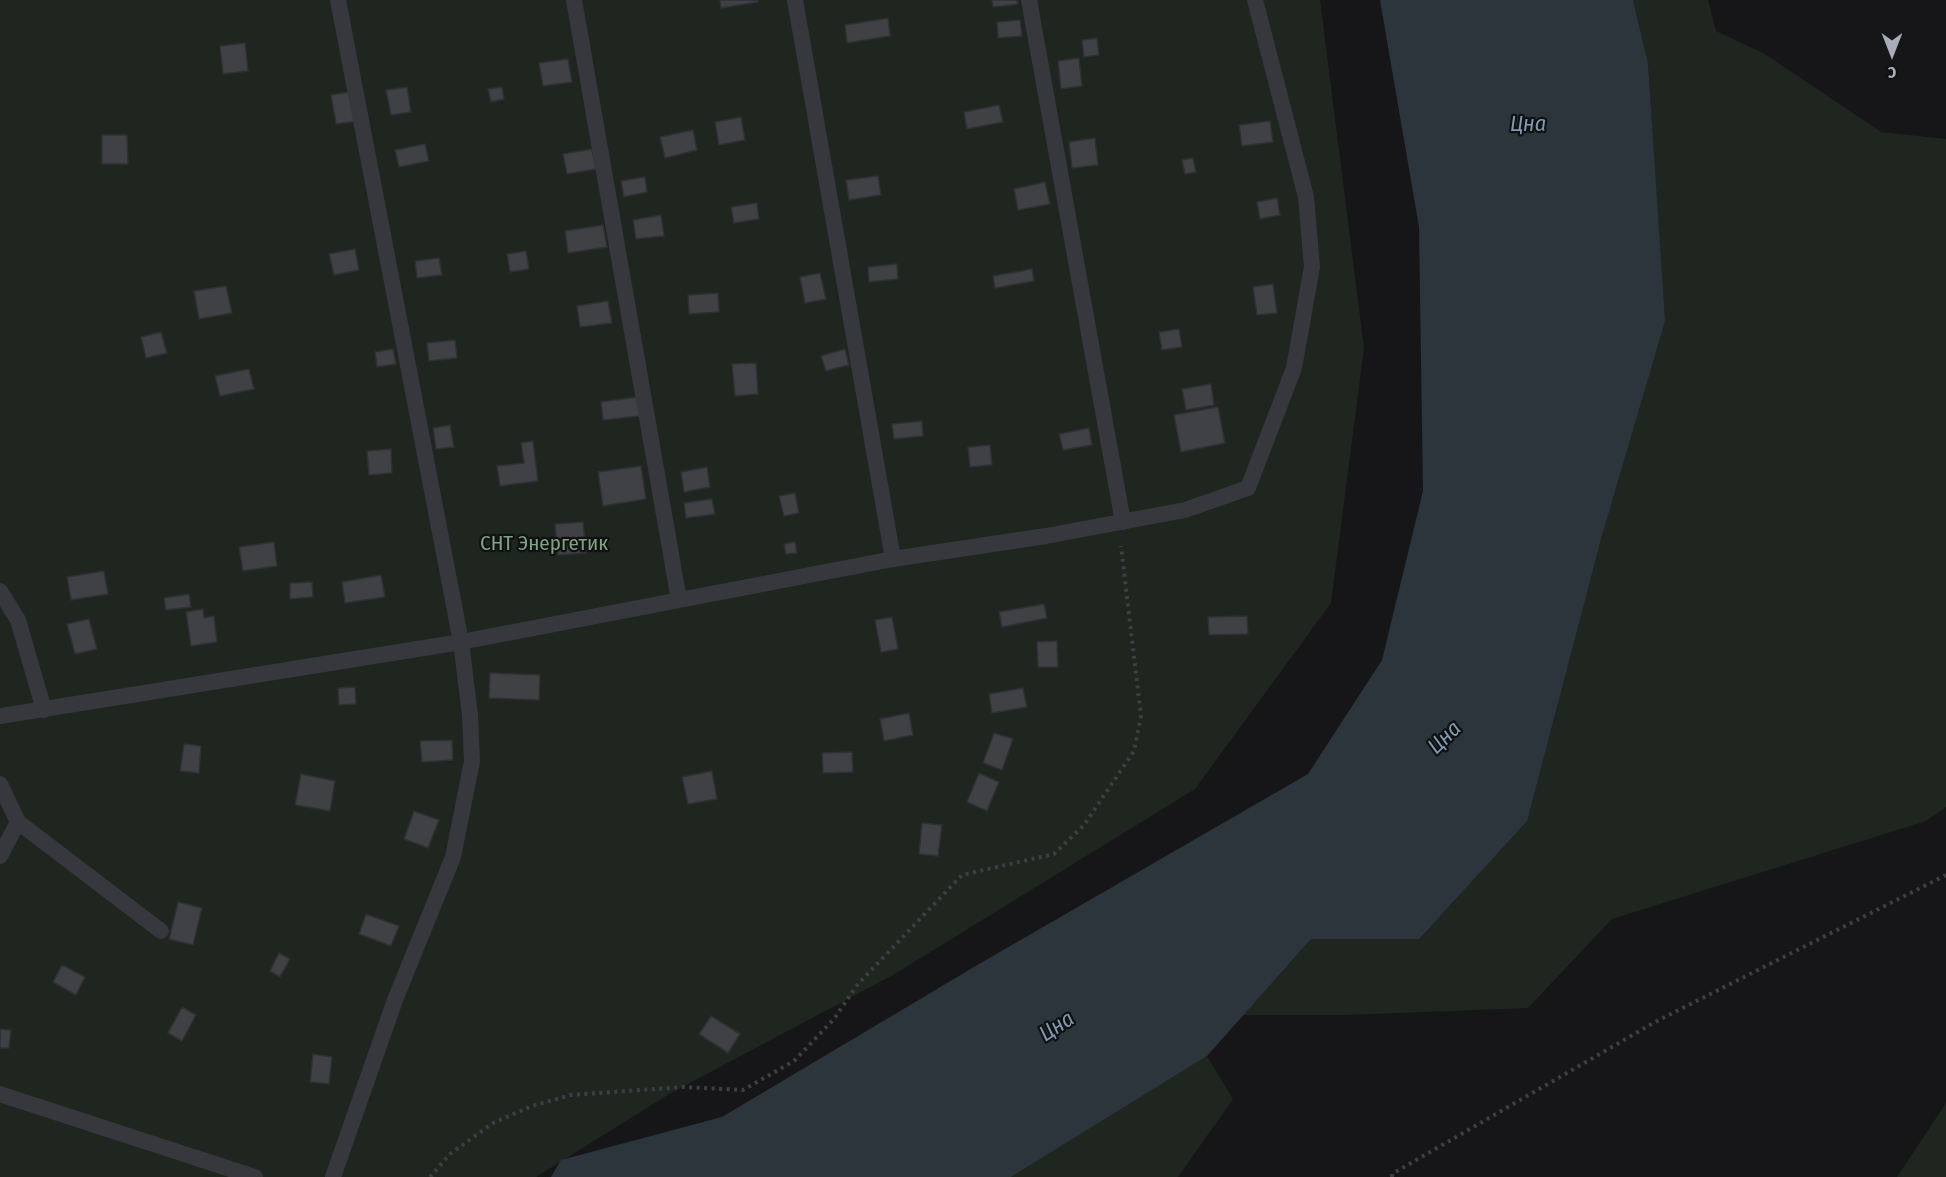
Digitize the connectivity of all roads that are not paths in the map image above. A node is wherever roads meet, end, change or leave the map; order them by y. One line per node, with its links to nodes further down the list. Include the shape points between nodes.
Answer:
1 (338, 0): 10 (lane)
2 (574, 0): 9 (lane)
3 (795, 0): 7 (lane)
4 (1029, 0): 6 (lane)
5 (1255, 0): 6 (lane, via 1306,197 1312,267 1294,368 1248,489 1185,510)
6 (1124, 522): 7 (lane)
7 (893, 559): 9 (lane)
8 (0, 591): 11 (lane, via 18,620)
9 (679, 600): 10 (lane)
10 (461, 642): 11 (lane); 19 (lane, via 471,715 472,761 453,857 395,1000)
11 (44, 710): 12 (lane)
12 (0, 716)
13 (0, 784): 14 (lane)
14 (18, 822): 15 (lane); 16 (lane)
15 (0, 856)
16 (161, 931)
17 (0, 1095): 18 (lane)
18 (255, 1177)
19 (333, 1177)

